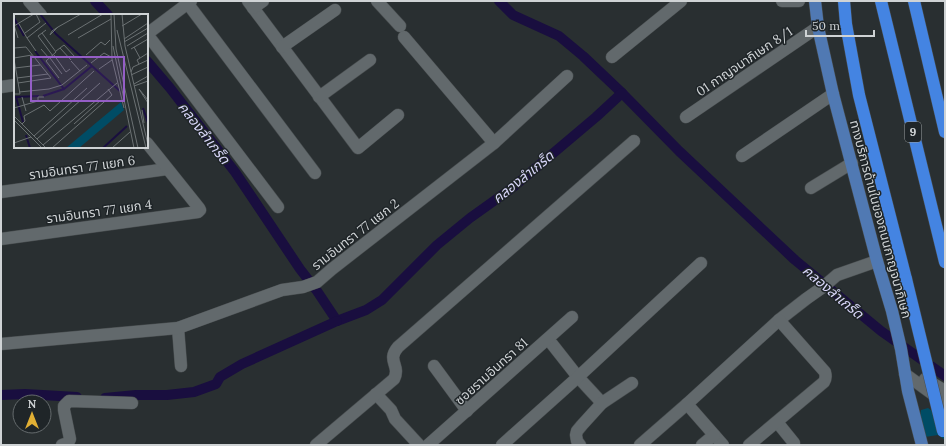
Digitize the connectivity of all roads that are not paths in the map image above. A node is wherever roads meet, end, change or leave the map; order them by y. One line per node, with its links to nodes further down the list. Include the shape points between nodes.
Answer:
1 (29, 1): 14 (street)
2 (263, 1): 12 (street)
3 (377, 1): 30 (street)
4 (681, 1): 19 (street)
5 (782, 1): 6 (street)
6 (799, 1)
7 (815, 1): 15 (main road, ทางบริการด้านในของถนนกาญจนาภิเษก)
8 (844, 1): 62 (highway, bridge, via 859,95)
9 (882, 1): 41 (highway, 9)
10 (914, 1): 28 (highway)
11 (182, 4): 16 (street); 35 (street)
12 (251, 5): 18 (street)
13 (335, 10): 18 (street)
14 (40, 14)
15 (818, 27): 24 (main road, ทางบริการด้านในของถนนกาญจนาภิเษก); 27 (street, 01 กาญจนาภิเษก 8/1)
16 (148, 33)
17 (148, 35): 38 (street)
18 (282, 47): 25 (street)
19 (612, 57)
20 (370, 60): 25 (street)
21 (567, 76): 30 (street, รามอินทรา 77 แยก 2)
22 (14, 85): 23 (street)
23 (1, 87)
24 (833, 94): 32 (street); 33 (main road, ทางบริการด้านในของถนนกาญจนาภิเษก)
25 (319, 97): 26 (street, via 358,148)
26 (398, 115)
27 (686, 117)
28 (945, 132)
29 (634, 141): 54 (street, via 398,347 393,358 397,370 394,379)
30 (494, 143): 45 (street, รามอินทรา 77 แยก 2, via 317,282 304,288 282,290)
31 (148, 145): 34 (street)
32 (742, 156)
33 (852, 163): 36 (street); 40 (main road, ทางบริการด้านในของถนนกาญจนาภิเษก)
34 (167, 169): 37 (street, รามอินทรา 77 แยก 6); 39 (street, รามอินทรา 77 แยก 4, via 199,208 198,212)
35 (315, 173)
36 (811, 188)
37 (1, 192)
38 (278, 208)
39 (1, 239)
40 (877, 261): 44 (street, via 837,275); 50 (main road, ทางบริการด้านในของถนนกาญจนาภิเษก, via 892,311)
41 (945, 262)
42 (701, 263): 51 (street)
43 (572, 317): 59 (street, ซอยรามอินทรา 81)
44 (779, 320): 58 (street); 60 (street, via 824,372 826,380)
45 (178, 328): 46 (street, รามอินทรา 77 แยก 2); 48 (street)
46 (1, 344)
47 (552, 344): 51 (street)
48 (181, 366)
49 (434, 366): 59 (street)
50 (904, 370): 53 (street); 57 (street); 74 (main road, ทางบริการด้านในของถนนกาญจนาภิเษก)
51 (578, 377): 56 (street); 68 (street)
52 (632, 382): 56 (street)
53 (945, 391)
54 (376, 394): 65 (street); 66 (street)
55 (132, 403): 64 (street, via 70,401 64,406 70,439)
56 (602, 403): 69 (street, via 577,431 577,441)
57 (945, 403)
58 (687, 404): 61 (street); 70 (street)
59 (466, 411): 67 (street, ซอยรามอินทรา 81)
60 (777, 422): 63 (street); 73 (street)
61 (714, 435): 71 (street); 72 (street)
62 (944, 436)
63 (794, 443)
64 (65, 444)
65 (316, 445)
66 (419, 445)
67 (428, 445)
68 (502, 445)
69 (580, 445)
70 (640, 445)
71 (702, 445)
72 (723, 445)
73 (749, 445)
74 (922, 445)

